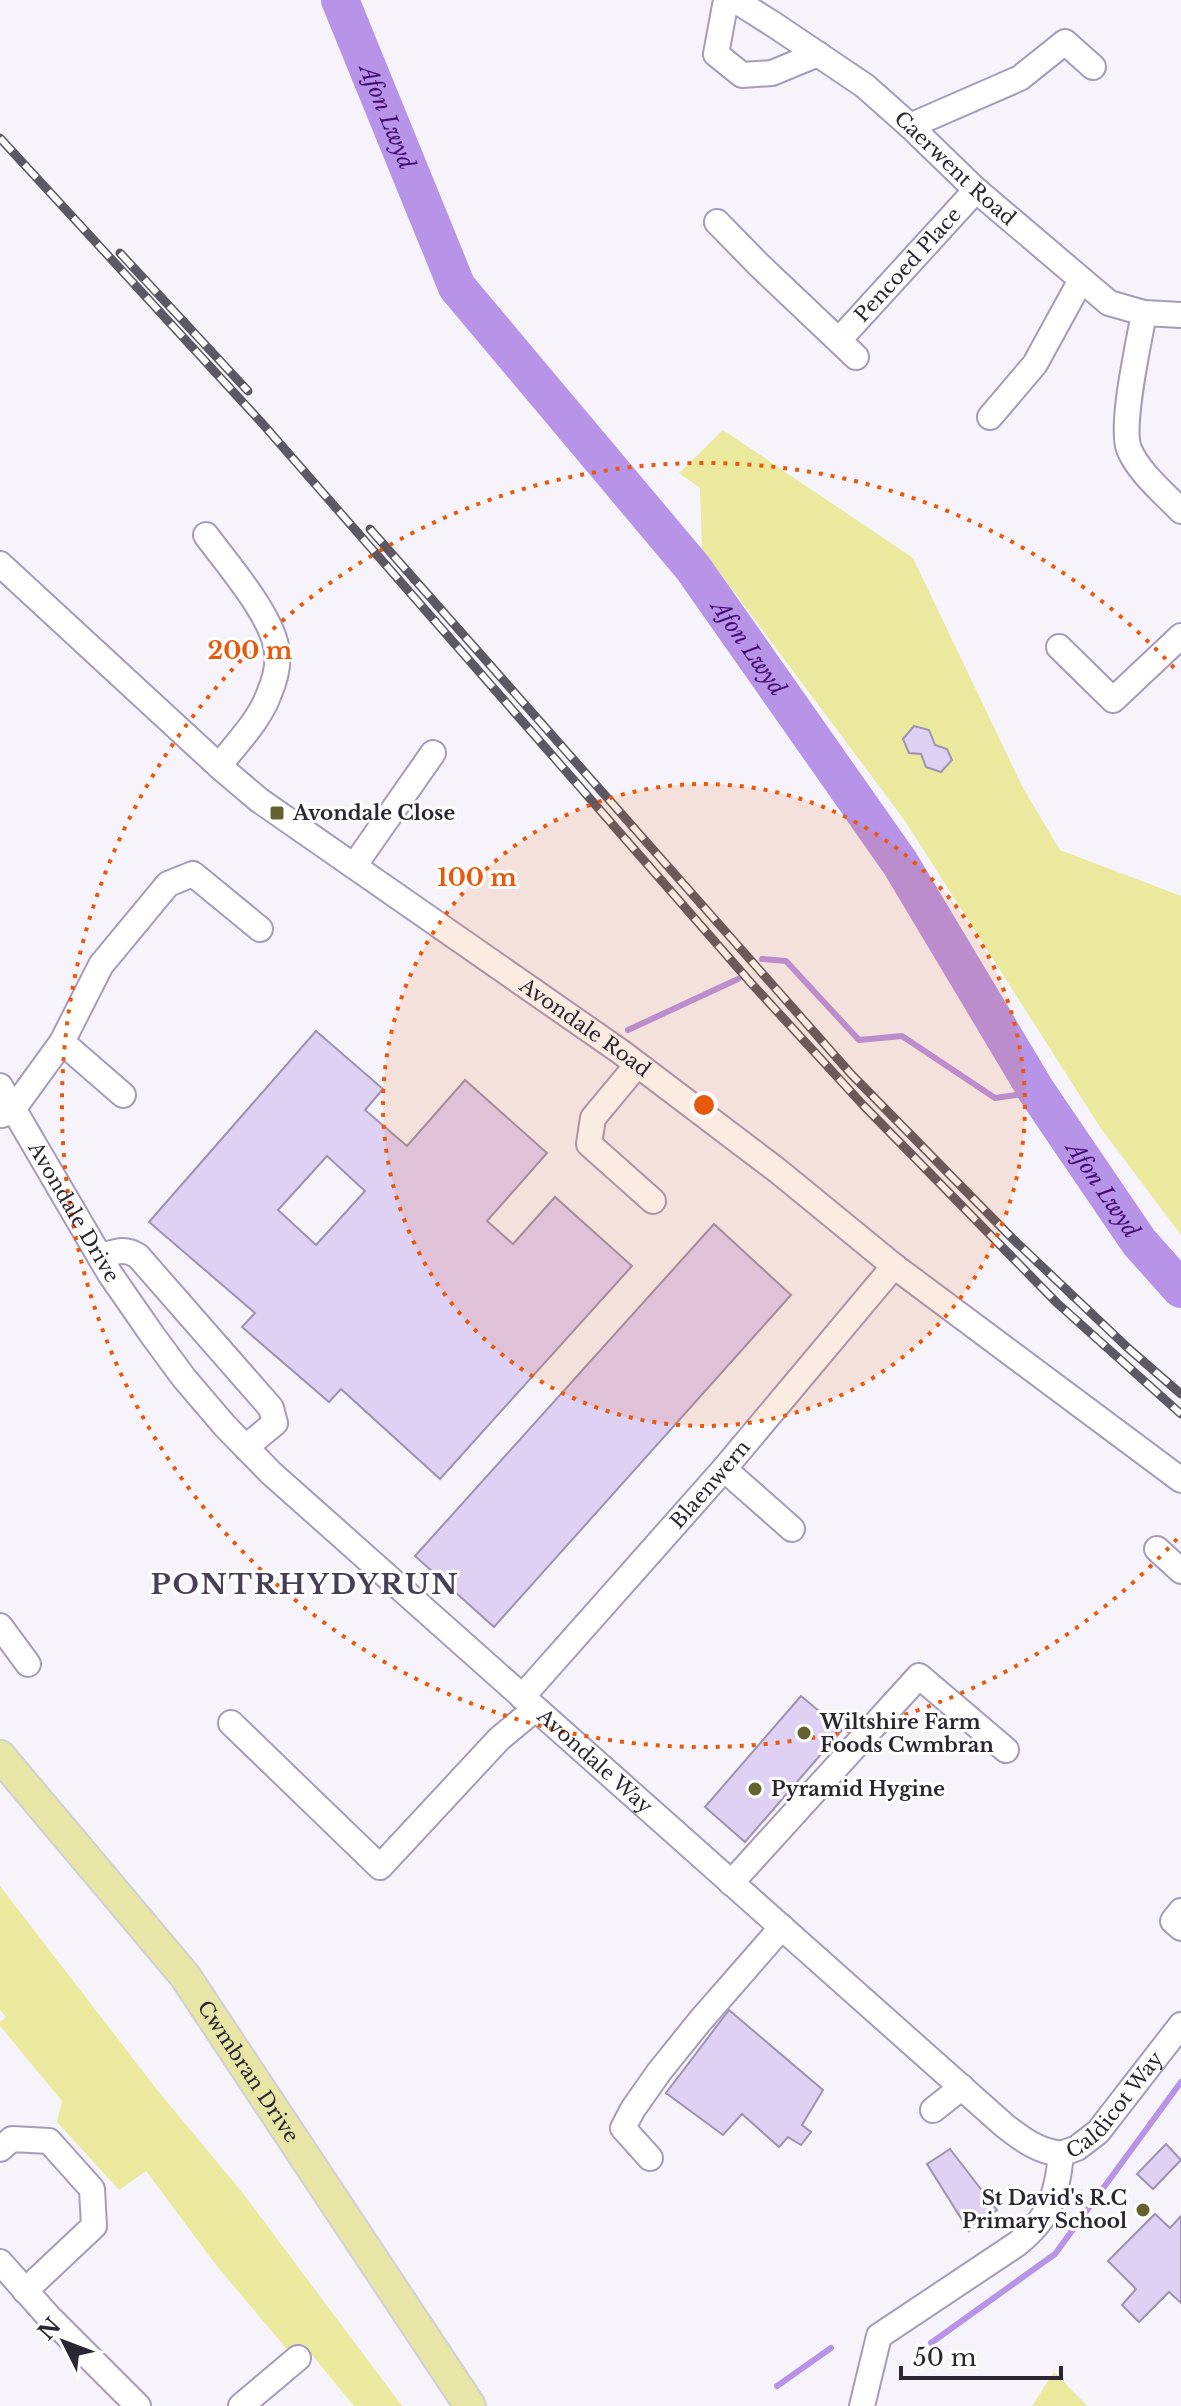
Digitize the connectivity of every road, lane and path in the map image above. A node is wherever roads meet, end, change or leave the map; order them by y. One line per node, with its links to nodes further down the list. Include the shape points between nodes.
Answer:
1 (726, 0): 3 (street, via 716,54 742,75 772,73)
2 (735, 0): 3 (street, Caerwent Road)
3 (818, 54): 5 (street, Caerwent Road)
4 (1093, 67): 5 (street, via 1065,42 1020,78)
5 (910, 126): 6 (street, Caerwent Road)
6 (976, 190): 7 (street, Pencoed Place, via 848,348); 8 (street, Caerwent Road)
7 (717, 222)
8 (1081, 280): 9 (street, Caerwent Road, via 1109,303); 11 (street, via 1035,364)
9 (1144, 313): 10 (street, Caerwent Road); 12 (street, via 1126,423 1128,447)
10 (1181, 315)
11 (990, 417)
12 (1181, 511)
13 (206, 535): 18 (street, via 265,618 277,650 268,697)
14 (0, 564): 18 (street, Avondale Road)
15 (1181, 636): 16 (street, via 1113,700)
16 (1059, 647)
17 (433, 753): 19 (street)
18 (219, 766): 19 (street, Avondale Road)
19 (354, 866): 22 (street, Avondale Road)
20 (260, 929): 21 (street, via 193,874 168,884 101,965)
21 (62, 1042): 24 (street); 25 (street)
22 (637, 1065): 26 (street, via 593,1118 589,1144); 28 (street, Avondale Road)
23 (0, 1086): 25 (street, Avondale Drive)
24 (123, 1095)
25 (7, 1112): 27 (street, Avondale Drive)
26 (653, 1201)
27 (100, 1257): 29 (street, Avondale Drive); 30 (street, via 121,1249 138,1256 271,1408 275,1423)
28 (894, 1266): 31 (street, Blaenwern); 32 (street, Avondale Road)
29 (153, 1336): 30 (street, Avondale Way)
30 (246, 1447): 38 (street, Avondale Way)
31 (724, 1469): 33 (street); 38 (street, Blaenwern)
32 (1181, 1480)
33 (792, 1529)
34 (1157, 1549): 35 (street)
35 (1181, 1571)
36 (0, 1626): 37 (street)
37 (28, 1664)
38 (528, 1703): 39 (street, Blaenwern, via 380,1867); 42 (street, Avondale Way)
39 (231, 1723)
40 (1006, 1750): 42 (street, via 919,1676)
41 (0, 1756): 57 (main road, Cwmbran Drive, via 185,1976)
42 (731, 1883): 44 (street, Avondale Way)
43 (1181, 1911): 45 (street, via 1173,1921)
44 (782, 1927): 47 (street, Avondale Way); 51 (street, via 633,2109 623,2128)
45 (1181, 1928)
46 (1181, 2026): 50 (street, Caldicot Way, via 1098,2132)
47 (962, 2087): 48 (street); 50 (street, Avondale Way, via 1025,2142)
48 (933, 2110)
49 (0, 2149): 53 (street, via 12,2139 49,2141 92,2189 94,2226)
50 (1061, 2154): 58 (street, Caldicot Way, via 1055,2196 1035,2230 879,2336)
51 (650, 2158)
52 (0, 2262): 53 (street)
53 (25, 2291): 55 (street)
54 (298, 2358): 56 (street)
55 (138, 2406)
56 (241, 2406)
57 (470, 2406)
58 (862, 2406)

